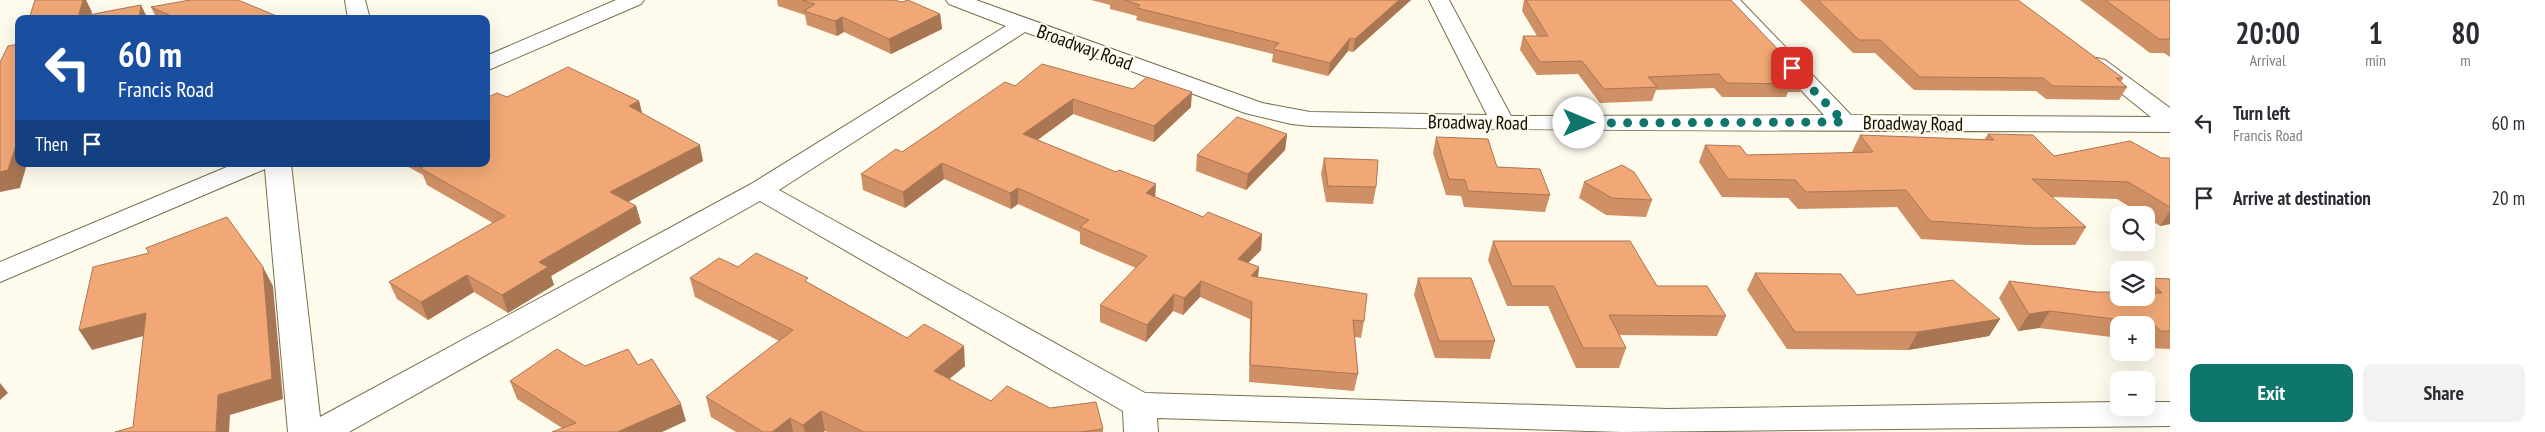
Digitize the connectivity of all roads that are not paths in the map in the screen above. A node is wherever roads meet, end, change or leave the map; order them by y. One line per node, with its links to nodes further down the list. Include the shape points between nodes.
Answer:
1 (355, 0): 6 (street)
2 (634, 0): 9 (street)
3 (956, 0): 7 (street, Broadway Road)
4 (1439, 0): 12 (street)
5 (1728, 0): 11 (street)
6 (358, 15)
7 (1022, 25): 12 (street, Broadway Road, via 1254,108 1291,117); 16 (street)
8 (2078, 51): 10 (street)
9 (490, 62)
10 (2170, 120)
11 (1844, 122): 12 (street, Broadway Road); 13 (street, Broadway Road)
12 (1503, 123)
13 (2170, 125)
14 (249, 167): 17 (street)
15 (278, 167): 21 (street)
16 (760, 190): 19 (street); 22 (street)
17 (0, 273)
18 (2170, 414): 20 (street)
19 (1140, 418): 20 (street)
20 (1671, 426)
21 (305, 432)
22 (321, 432)

